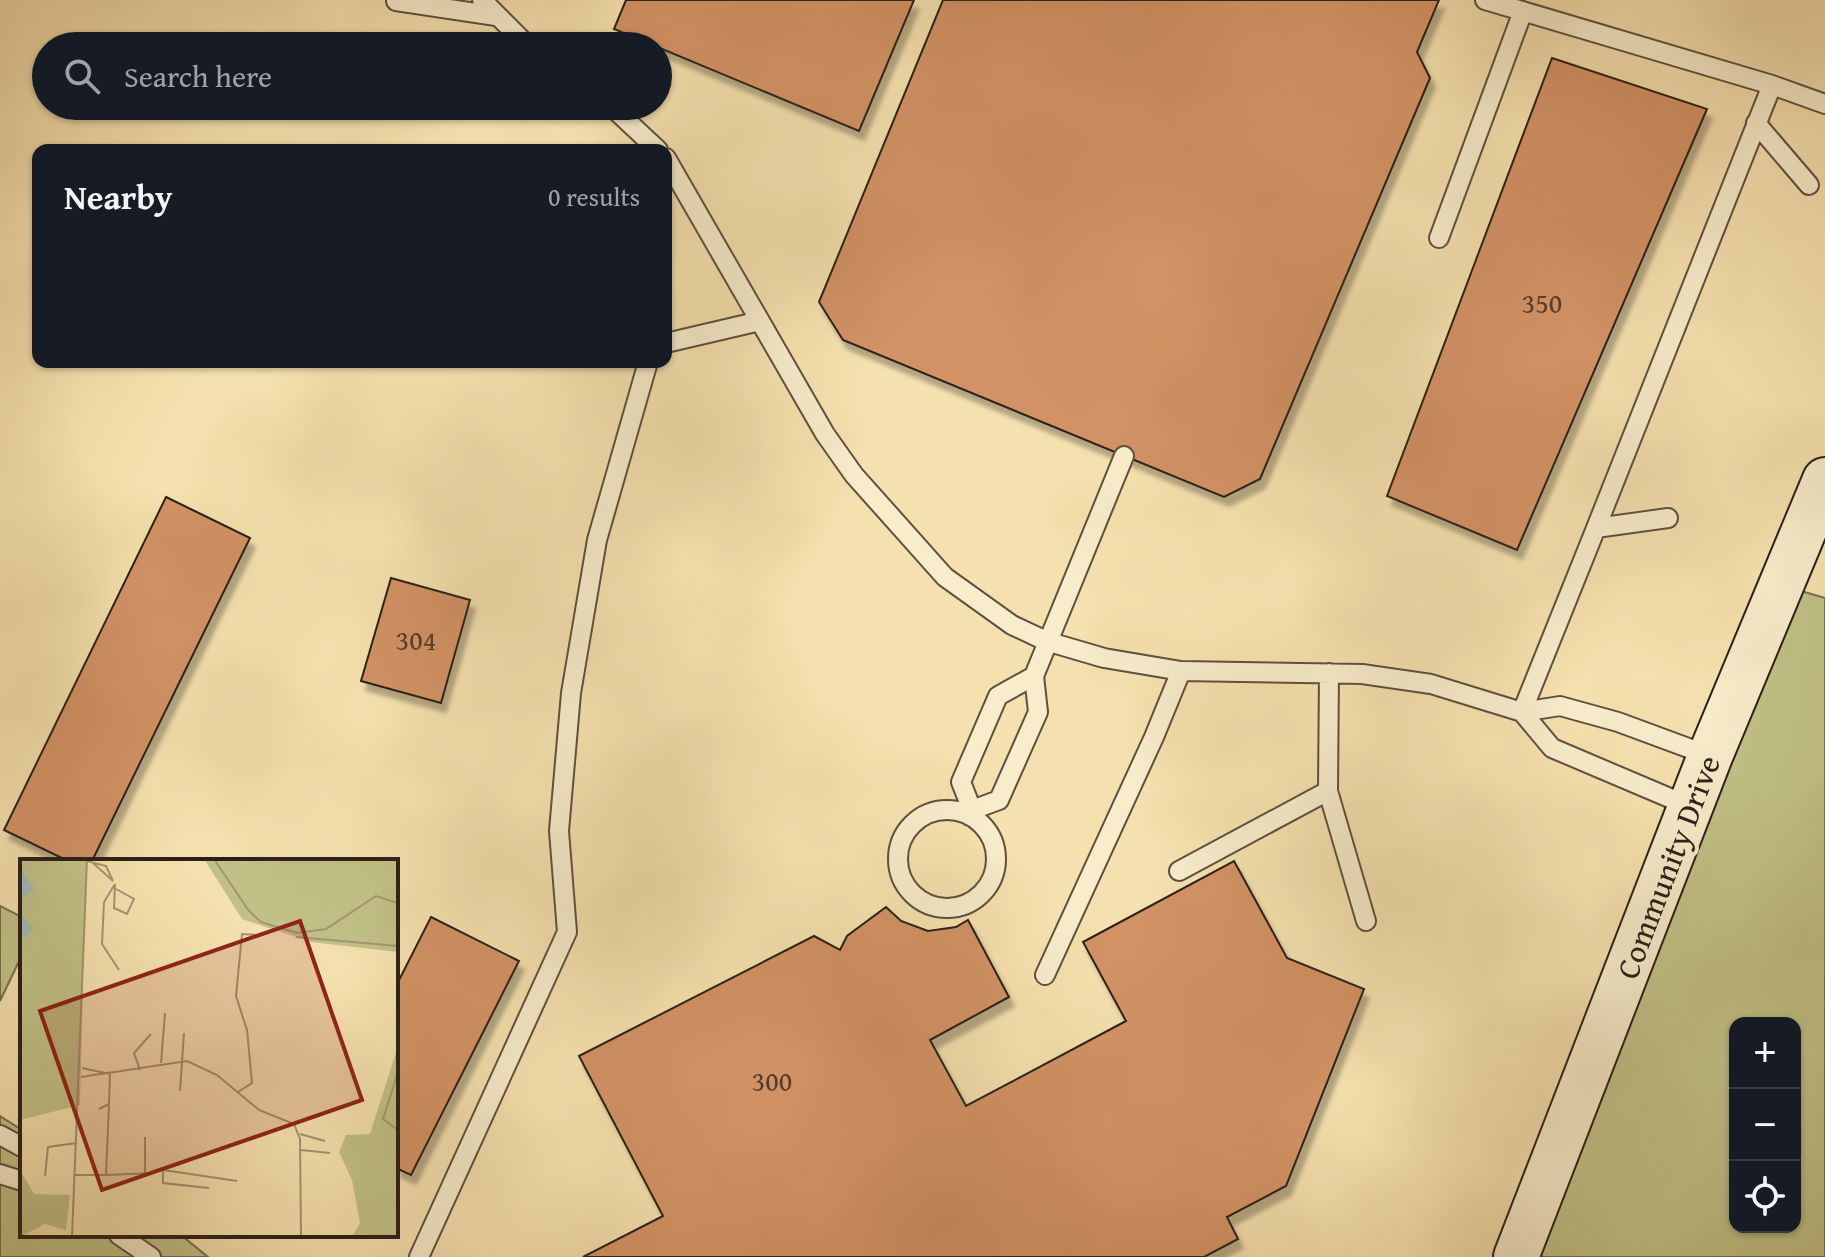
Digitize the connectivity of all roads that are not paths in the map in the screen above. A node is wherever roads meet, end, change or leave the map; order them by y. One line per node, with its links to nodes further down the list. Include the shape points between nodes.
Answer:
1 (482, 0): 5 (lane)
2 (1485, 0): 4 (lane)
3 (396, 1): 5 (lane)
4 (1523, 11): 7 (lane); 14 (lane)
5 (496, 16): 6 (lane)
6 (513, 32)
7 (1772, 85): 8 (lane); 10 (lane)
8 (1825, 104)
9 (626, 120): 11 (lane)
10 (1756, 123): 13 (lane); 21 (lane)
11 (652, 144)
12 (672, 168): 15 (lane)
13 (1809, 185)
14 (1439, 238)
15 (760, 321): 16 (lane); 22 (lane, via 854,475 945,577 1012,625)
16 (672, 342)
17 (646, 368): 41 (lane, via 597,540 571,693 559,831 567,932)
18 (1124, 456): 22 (lane)
19 (1825, 480): 27 (main road, Community Drive)
20 (1668, 518): 21 (lane)
21 (1596, 528): 26 (lane)
22 (1046, 641): 23 (lane, via 1104,658); 25 (lane)
23 (1181, 671): 24 (lane); 33 (lane)
24 (1329, 673): 26 (lane, via 1431,684); 28 (lane)
25 (1034, 676): 30 (lane, via 1038,712 999,800); 30 (lane, via 998,696 961,782)
26 (1522, 712): 27 (lane, via 1560,706); 29 (lane, via 1552,748)
27 (1710, 756): 29 (main road, Community Drive)
28 (1328, 791): 31 (lane); 32 (lane)
29 (1691, 807): 42 (main road, Community Drive)
30 (971, 813): 30 (lane, via 940,810 925,815 903,836 898,851 903,881 926,903 959,907 990,881 996,856 992,840)
31 (1179, 871)
32 (1366, 921)
33 (1045, 975)
34 (0, 1135): 35 (lane)
35 (20, 1146)
36 (0, 1174): 37 (lane)
37 (20, 1180)
38 (122, 1237): 40 (lane)
39 (130, 1237): 40 (lane)
40 (150, 1256)
41 (419, 1257)
42 (1516, 1257)

